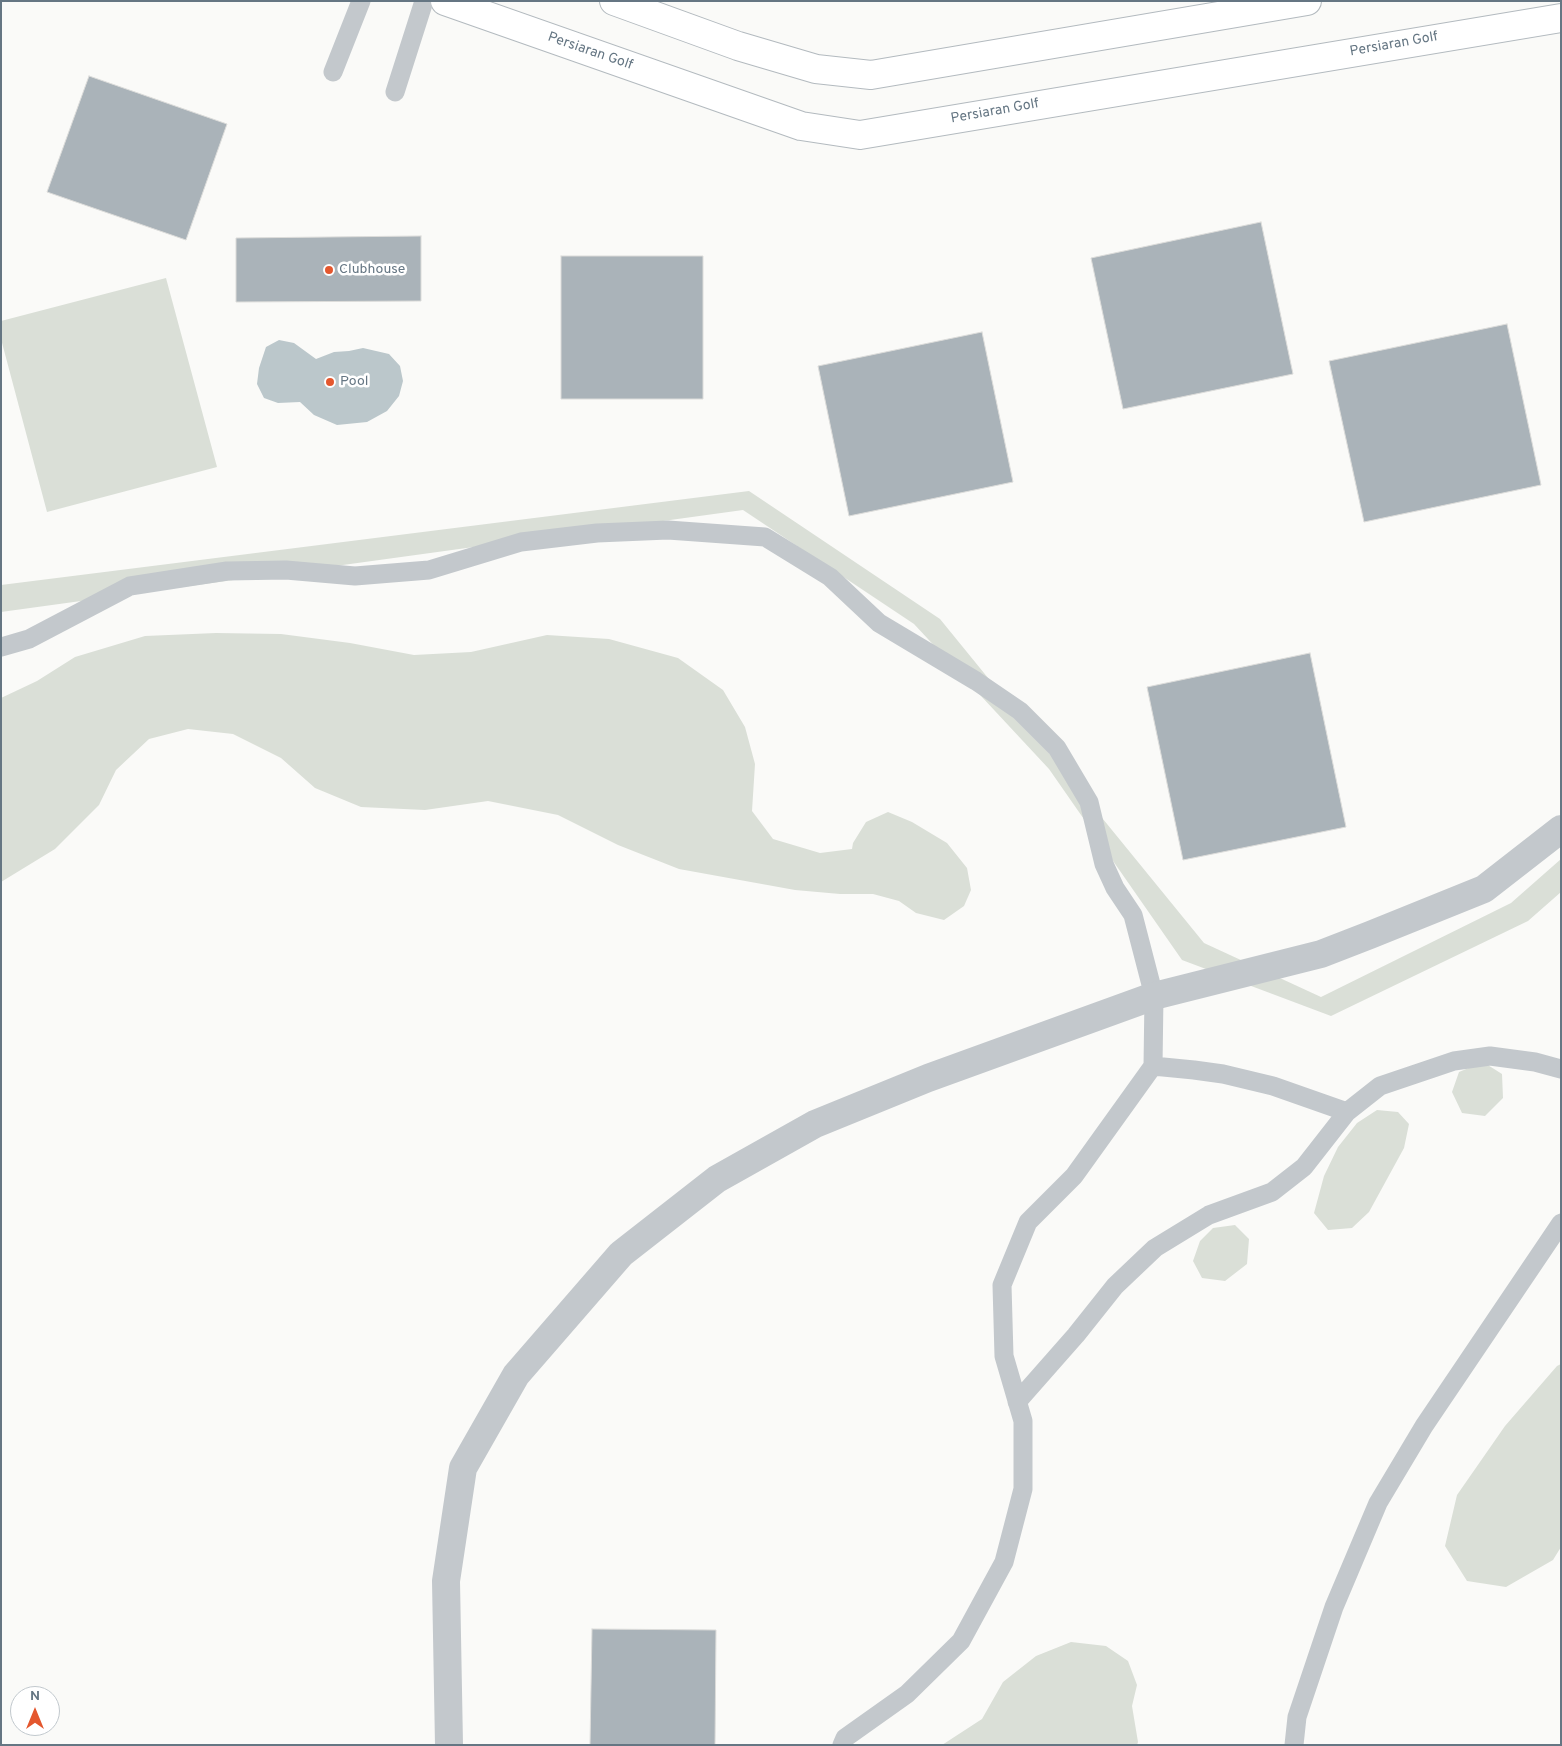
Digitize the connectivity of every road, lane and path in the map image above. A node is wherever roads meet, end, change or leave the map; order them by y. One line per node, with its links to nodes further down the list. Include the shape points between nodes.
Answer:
1 (361, 1): 7 (lane)
2 (424, 1): 8 (lane)
3 (444, 1): 6 (street, Persiaran Golf, via 801,126 860,135)
4 (614, 1): 5 (street, via 738,46 816,69 871,75)
5 (1307, 1)
6 (1561, 18)
7 (333, 72)
8 (395, 92)
9 (1, 647): 11 (lane, via 29,639 130,586 227,571 286,570 355,576 429,570 521,542 597,533 668,530 765,537 830,577 879,622 1020,711 1057,748 1089,802 1104,864 1133,915)
10 (1561, 829): 11 (street, via 1484,889 1321,954)
11 (1154, 996): 12 (lane); 17 (street, via 928,1078 815,1124 716,1179 621,1254 516,1375 463,1468 446,1581)
12 (1153, 1066): 14 (lane, via 1248,1080); 16 (lane, via 1074,1176 1028,1222 1002,1285 1004,1356)
13 (1561, 1069): 14 (lane, via 1490,1056 1454,1061 1380,1086)
14 (1347, 1112): 16 (lane, via 1304,1167 1272,1192 1209,1215 1156,1248 1116,1286)
15 (1561, 1223): 19 (lane, via 1424,1426 1378,1503 1334,1607 1297,1717)
16 (1018, 1402): 18 (lane, via 1023,1421 1023,1489 1004,1562 961,1641 907,1694 845,1738)
17 (449, 1745)
18 (842, 1745)
19 (1294, 1745)

